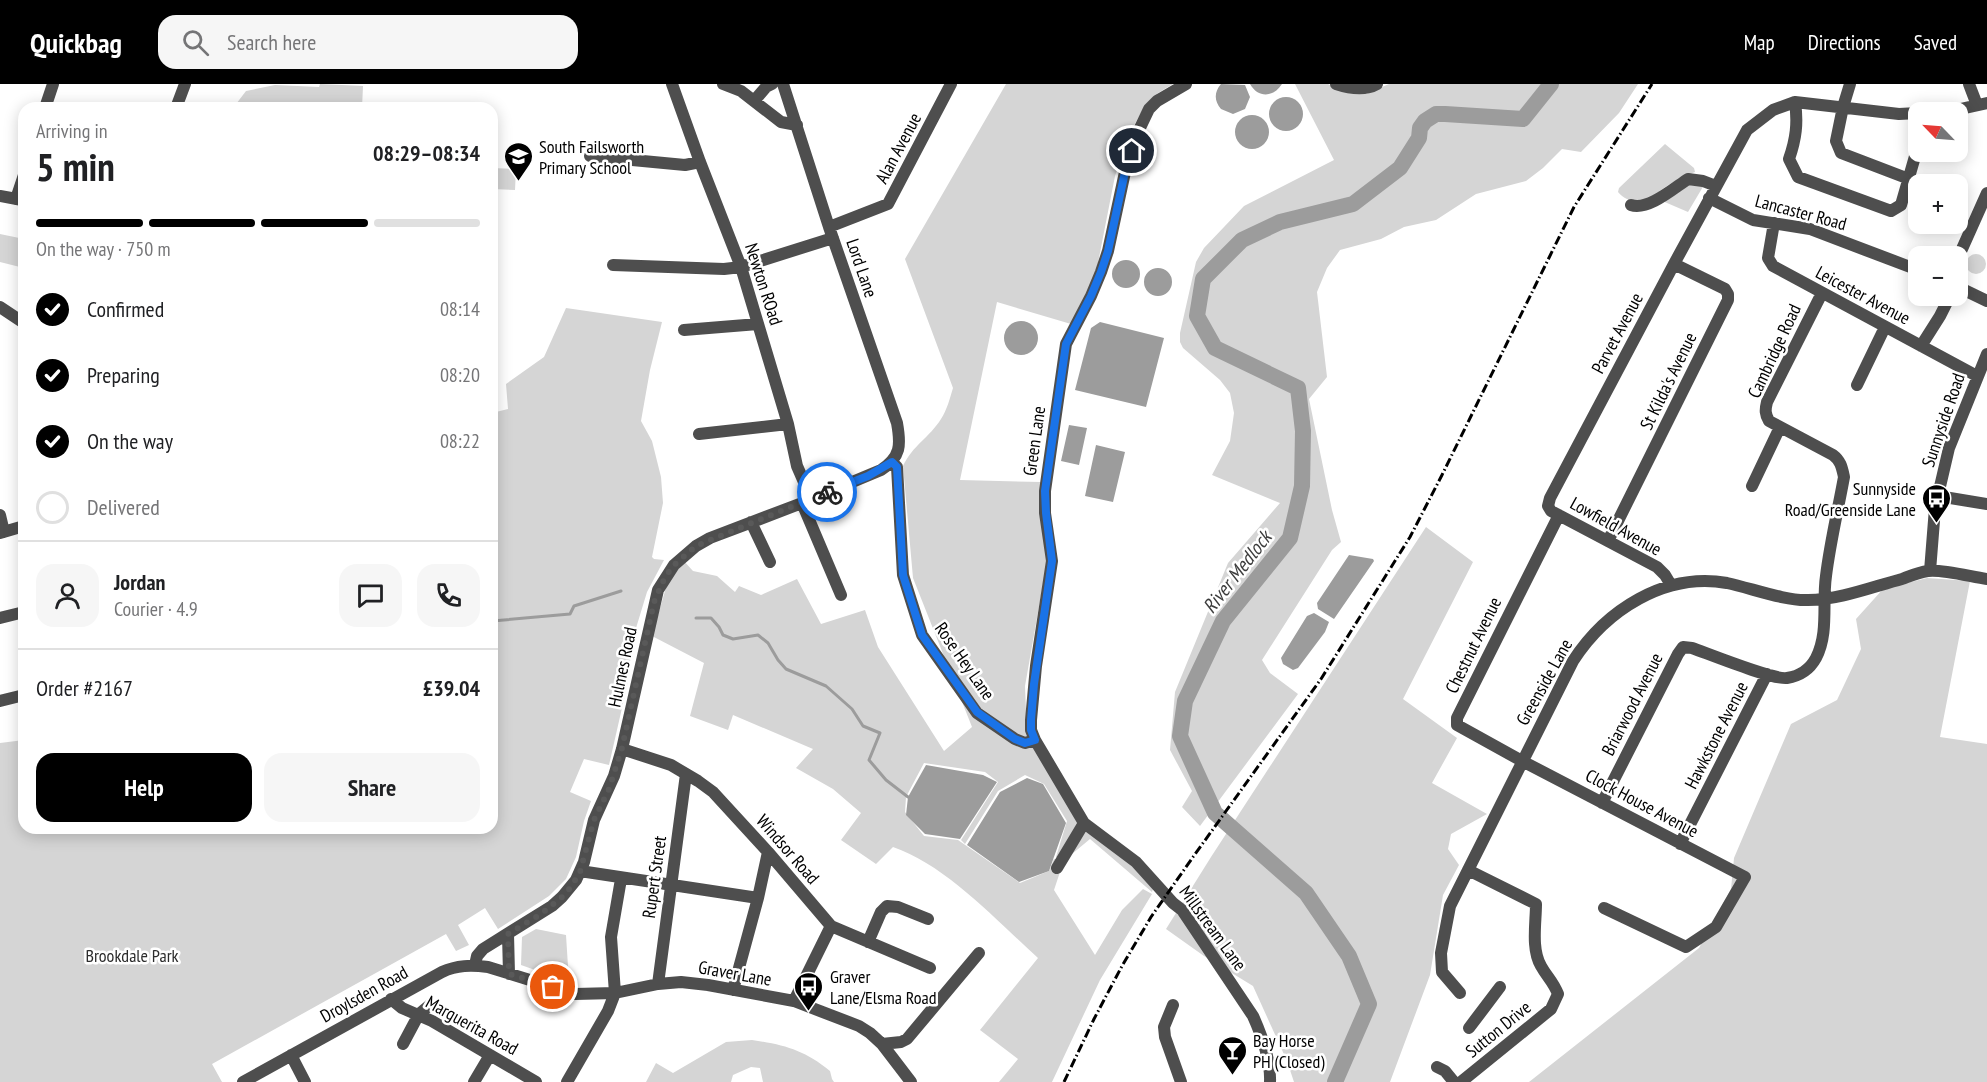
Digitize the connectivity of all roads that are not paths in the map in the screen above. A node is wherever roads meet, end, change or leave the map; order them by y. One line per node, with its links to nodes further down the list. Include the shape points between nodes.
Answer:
1 (53, 84): 14 (street)
2 (185, 84): 15 (street)
3 (672, 84): 22 (street, Newton ROad)
4 (723, 84): 13 (street)
5 (772, 84): 13 (street)
6 (783, 84): 20 (street, Lord Lane)
7 (951, 84): 32 (street, Alan Avenue, via 888,204)
8 (1186, 84): 77 (street, Green Lane, via 1157,101 1144,118 1125,172 1101,272 1066,344 1045,491 1052,561 1035,677 1031,720)
9 (1336, 84): 10 (street, via 1355,88)
10 (1377, 84)
11 (1850, 84): 18 (street)
12 (1969, 84): 17 (street)
13 (754, 101): 20 (street, via 782,122)
14 (47, 102)
15 (178, 102)
16 (1795, 102): 18 (street); 24 (street, via 1798,120 1789,159 1798,177 1891,211 1901,205); 25 (street, Parvet Avenue, via 1773,110 1747,130)
17 (1982, 104)
18 (1843, 107): 19 (street); 23 (street, via 1836,141 1841,153)
19 (1908, 114)
20 (797, 125): 32 (street, Lord Lane)
21 (590, 156): 22 (street, via 685,165)
22 (700, 162): 37 (street, Newton ROad)
23 (1908, 179)
24 (1908, 182)
25 (1716, 186): 28 (street, Parvet Avenue); 30 (street, via 1688,179 1647,205)
26 (1987, 193): 33 (street)
27 (0, 196): 29 (street)
28 (1709, 198): 31 (street, Lancaster Road, via 1753,220); 35 (street, Parvet Avenue)
29 (18, 200)
30 (1630, 205)
31 (1774, 223): 36 (street, Lancaster Road, via 1810,230); 39 (street, Leicester Avenue, via 1768,258 1773,266)
32 (831, 232): 37 (street, Alan Avenue); 54 (street, Lord Lane, via 897,423 900,448)
33 (1963, 246)
34 (614, 264): 37 (street, Alan Avenue)
35 (1674, 264): 57 (street, Parvet Avenue); 65 (street, St Kilda's Avenue, via 1725,289 1728,300)
36 (1908, 266)
37 (741, 267): 44 (street, Newton ROad)
38 (1968, 292): 40 (street)
39 (1822, 293): 45 (street, Leicester Avenue); 52 (street, Cambridge Road, via 1767,402 1769,421)
40 (1987, 301)
41 (1945, 306): 47 (street)
42 (0, 307): 43 (street)
43 (18, 319)
44 (758, 324): 46 (street); 51 (street, Newton ROad)
45 (1885, 327): 47 (street, Leicester Avenue); 50 (street)
46 (684, 330)
47 (1921, 346): 49 (street, Leicester Avenue)
48 (1987, 354): 49 (street, Sunnyside Road)
49 (1977, 376): 56 (street, Sunnyside Road, via 1949,448)
50 (1857, 385)
51 (788, 424): 53 (street); 58 (street, Newton ROad)
52 (1780, 427): 55 (street); 71 (street, via 1833,455 1842,467 1844,477)
53 (699, 434)
54 (892, 462): 58 (street, Hulmes Road); 77 (street, Rose Hey Lane, via 897,467 903,575 922,635 977,712 1015,739 1025,743)
55 (1752, 486)
56 (1938, 496): 59 (street); 67 (street, Sunnyside Road)
57 (1551, 498): 61 (street, Lowfield Avenue, via 1549,508)
58 (807, 501): 62 (street, Hulmes Road); 70 (street, Newton ROad)
59 (1987, 504)
60 (0, 515): 64 (street)
61 (1559, 515): 65 (street, Lowfield Avenue); 79 (street, Chestnut Avenue, via 1456,722)
62 (751, 522): 66 (street); 78 (street, Hulmes Road, via 696,546 665,577 654,602)
63 (18, 528): 64 (street)
64 (2, 532)
65 (1608, 541): 69 (street, Lowfield Avenue, via 1657,567)
66 (770, 562)
67 (1930, 571): 68 (street, Greenside Lane); 71 (street, Greenside Lane)
68 (1987, 579)
69 (1671, 585): 71 (street, Greenside Lane, via 1725,583 1807,600); 79 (street, Greenside Lane, via 1627,606 1584,645)
70 (841, 595)
71 (1825, 598): 74 (street, Briarwood Avenue, via 1822,642 1812,666 1785,679)
72 (18, 614): 73 (street)
73 (0, 618)
74 (1767, 674): 81 (street, Briarwood Avenue, via 1683,647); 83 (street, Hawkstone Avenue)
75 (18, 696): 76 (street)
76 (0, 701)
77 (1035, 740): 82 (street, Green Lane)
78 (622, 748): 80 (street, Windsor Road); 87 (street, Hulmes Road, via 594,820)
79 (1522, 761): 81 (street, Clock House Avenue); 86 (street, Greenside Lane)
80 (686, 774): 84 (street, Windsor Road, via 713,792); 89 (street, Rupert Street)
81 (1602, 803): 83 (street, Clock House Avenue)
82 (1084, 823): 85 (street); 123 (street, Millstream Lane, via 1136,862 1182,910 1253,1016)
83 (1680, 844): 91 (street, Clock House Avenue, via 1744,877 1716,927 1686,947)
84 (768, 852): 90 (street); 93 (street, Windsor Road)
85 (1057, 868)
86 (1468, 870): 104 (street, Greenside Lane, via 1450,906 1441,953 1442,972); 125 (street, Sutton Drive, via 1536,904 1539,964 1558,994 1551,1009)
87 (580, 872): 88 (street); 94 (street, Hulmes Road, via 557,902)
88 (621, 879): 89 (street); 103 (street, via 611,937)
89 (672, 885): 90 (street); 100 (street, Rupert Street)
90 (758, 898): 102 (street)
91 (1604, 908)
92 (928, 919): 95 (street, via 888,906 881,912)
93 (831, 926): 95 (street, Windsor Road); 106 (street)
94 (508, 934): 97 (street, Hulmes Road, via 483,949); 99 (street)
95 (868, 942): 98 (street, Windsor Road)
96 (979, 953): 112 (street, via 908,1038)
97 (475, 965): 99 (street, Droylsden Road); 105 (street, Droylsden Road, via 451,968)
98 (930, 968)
99 (509, 974): 103 (street, Graver Lane, via 575,994)
100 (658, 984): 102 (street, Graver Lane, via 681,982); 103 (street, Graver Lane)
101 (1500, 987): 110 (street)
102 (733, 990): 106 (street, Graver Lane)
103 (615, 993): 120 (street)
104 (1460, 993)
105 (391, 999): 109 (street, Marguerita Road); 113 (street, Droylsden Road)
106 (794, 1001): 112 (street, Graver Lane, via 859,1026)
107 (431, 1004): 109 (street)
108 (1173, 1005): 122 (street, via 1164,1026 1165,1037)
109 (418, 1014): 111 (street); 114 (street, Marguerita Road)
110 (1469, 1028)
111 (402, 1044)
112 (882, 1044): 121 (street, Graver Lane)
113 (291, 1055): 116 (street, Droylsden Road); 117 (street)
114 (490, 1055): 118 (street); 119 (street, Marguerita Road)
115 (1437, 1066): 124 (street)
116 (243, 1082)
117 (305, 1082)
118 (474, 1082)
119 (536, 1082)
120 (567, 1082)
121 (911, 1082)
122 (1181, 1082)
123 (1270, 1082)
124 (1454, 1082)
125 (1461, 1082)

